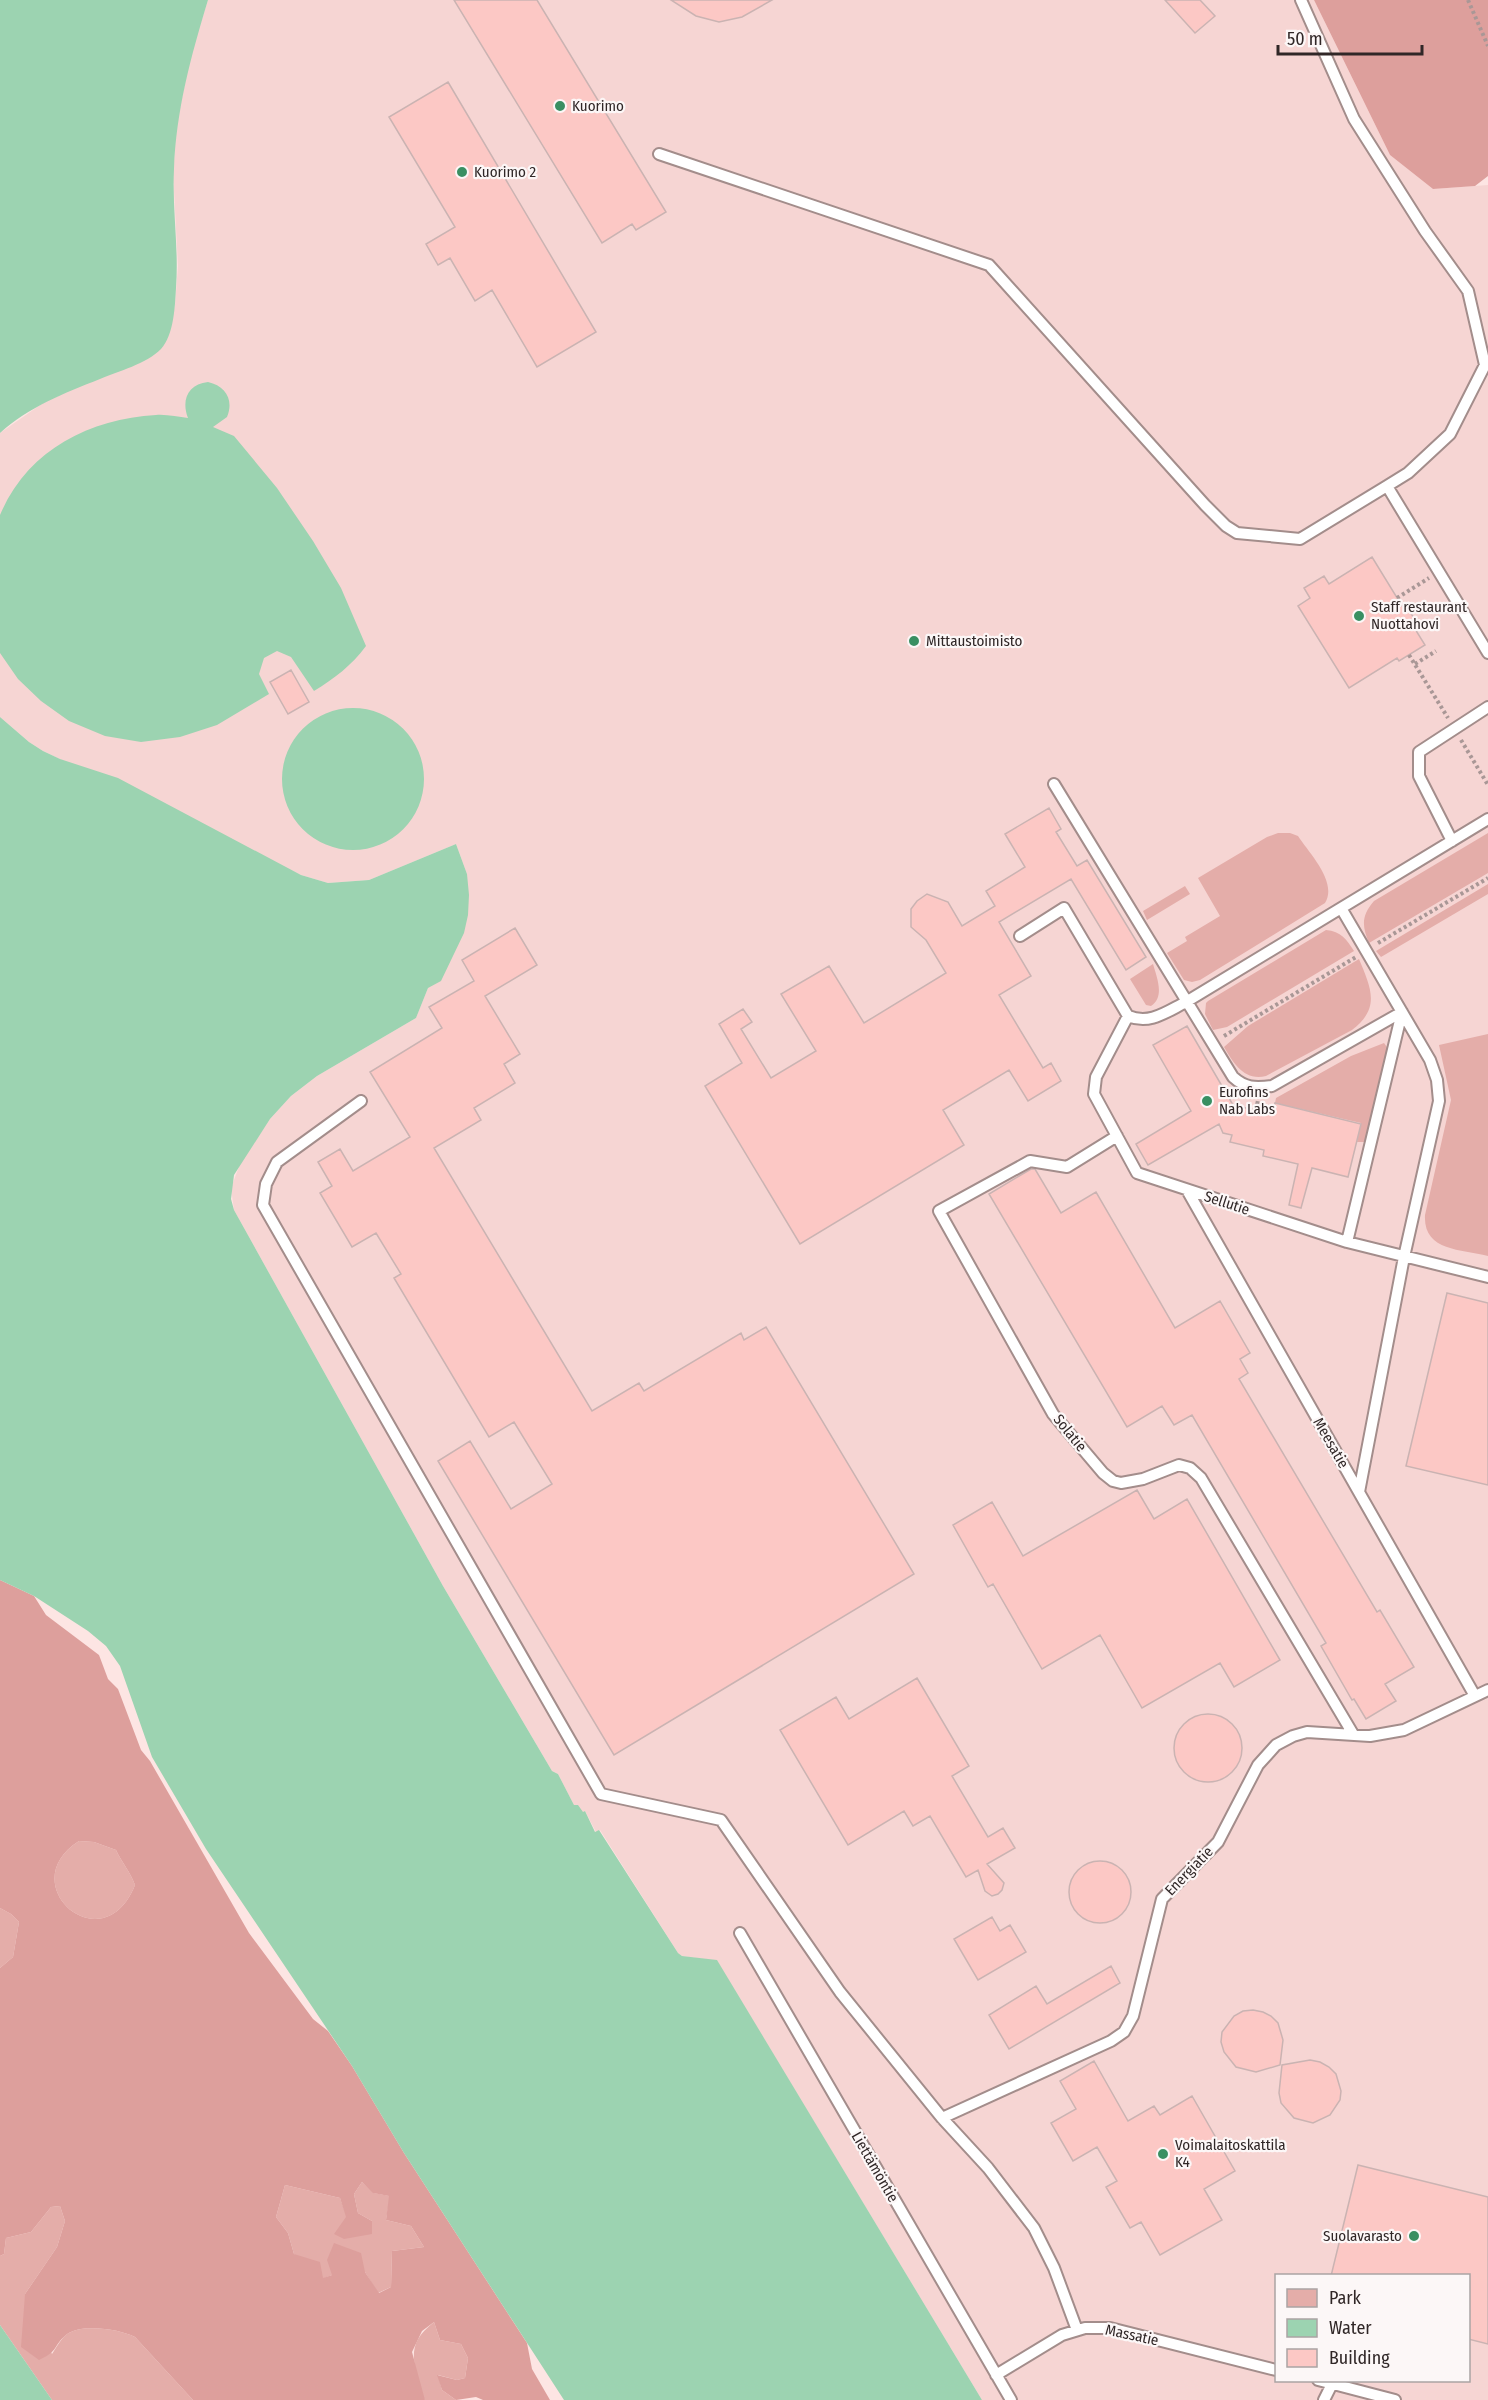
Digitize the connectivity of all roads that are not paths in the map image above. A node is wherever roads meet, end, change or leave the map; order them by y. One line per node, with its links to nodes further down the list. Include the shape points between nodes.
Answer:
1 (1301, 0): 3 (lane, via 1354,119 1468,291 1485,365 1450,434 1408,473)
2 (659, 154): 3 (lane, via 989,266 1205,505 1238,533 1300,539)
3 (1387, 486): 4 (lane)
4 (1488, 653)
5 (1488, 707): 8 (lane, via 1419,752 1419,776)
6 (1054, 784): 11 (lane)
7 (1488, 819): 8 (lane)
8 (1452, 841): 9 (lane)
9 (1341, 908): 11 (lane); 12 (lane)
10 (1020, 936): 13 (lane, via 1064,908)
11 (1186, 1002): 12 (lane, via 1233,1077 1242,1085 1261,1088 1272,1086); 13 (lane, via 1140,1021)
12 (1402, 1012): 17 (lane); 18 (lane, via 1430,1060 1439,1101)
13 (1128, 1016): 15 (lane, Sellutie, via 1096,1077 1095,1095)
14 (361, 1101): 25 (lane, via 278,1162 266,1184 263,1205 601,1794 721,1820 840,1992)
15 (1117, 1136): 16 (lane, Sellutie, via 1137,1173); 23 (lane, Solatie, via 1067,1167 1030,1161 939,1211 1053,1414 1103,1473 1120,1482 1143,1479 1179,1465 1190,1468 1201,1478)
16 (1187, 1190): 17 (lane, Sellutie); 20 (lane, Meesatie)
17 (1347, 1242): 18 (lane, Sellutie)
18 (1404, 1257): 19 (lane, Sellutie); 20 (lane)
19 (1488, 1276)
20 (1359, 1492): 22 (lane, Meesatie)
21 (1488, 1690): 22 (lane, Energiatie)
22 (1475, 1696): 23 (lane, Energiatie, via 1404,1731)
23 (1353, 1734): 25 (lane, Energiatie, via 1307,1732 1293,1736 1276,1745 1258,1765 1218,1842 1162,1899 1133,2016 1124,2032)
24 (740, 1933): 28 (lane, Liettämöntie)
25 (942, 2118): 26 (lane, via 988,2168 1034,2228)
26 (1077, 2330): 27 (lane, Massatie, via 1110,2328); 28 (lane, Massatie)
27 (1275, 2370)
28 (996, 2375): 31 (lane, Liettämöntie)
29 (1325, 2382): 30 (lane)
30 (1332, 2384): 32 (lane); 33 (lane)
31 (1011, 2400)
32 (1324, 2400)
33 (1395, 2400)

